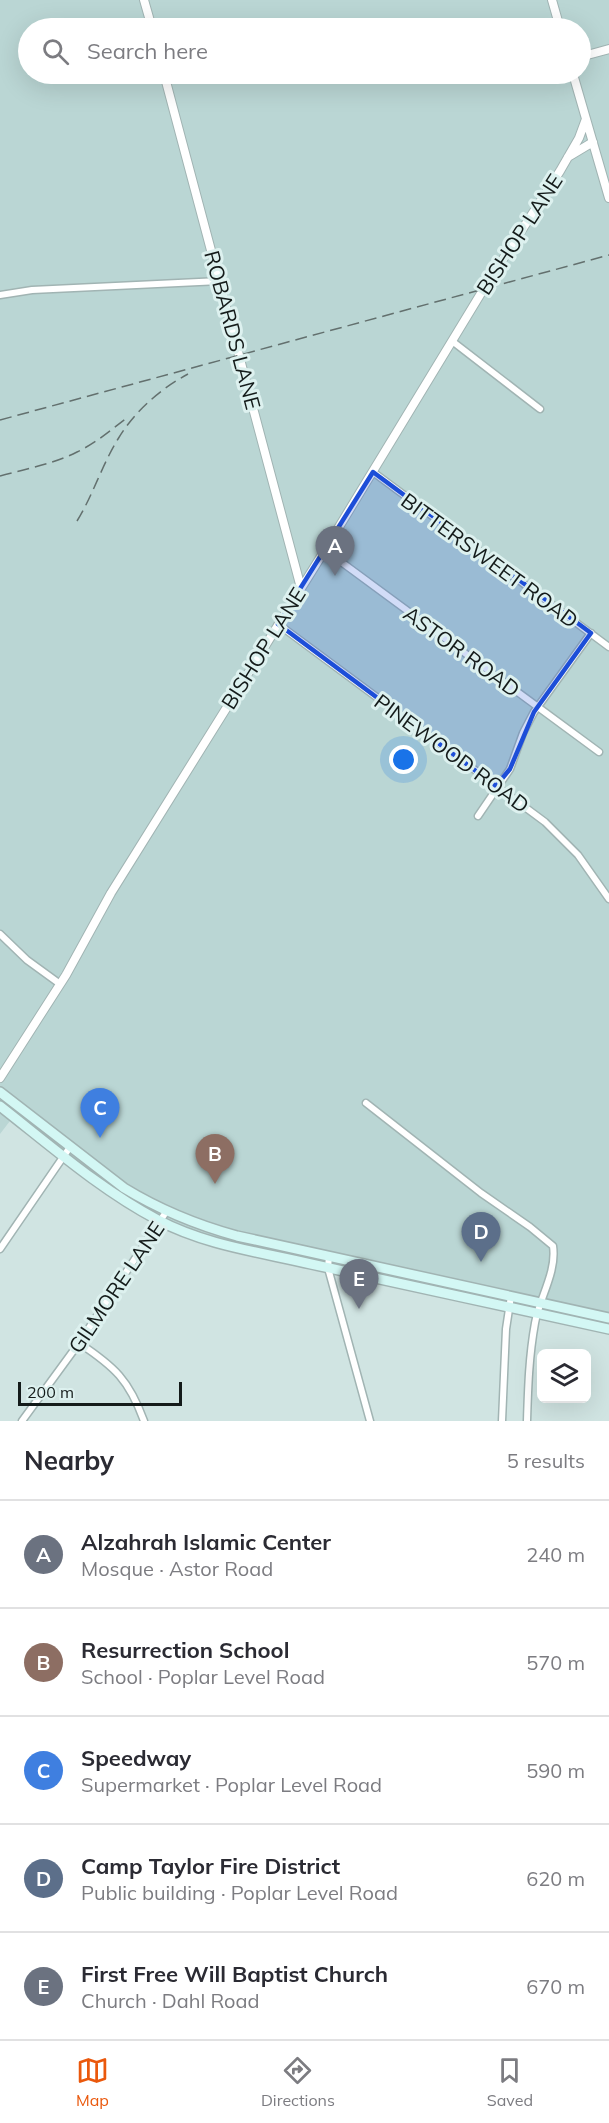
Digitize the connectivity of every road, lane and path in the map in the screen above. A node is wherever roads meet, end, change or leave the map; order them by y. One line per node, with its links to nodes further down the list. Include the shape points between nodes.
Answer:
1 (144, 0): 3 (street)
2 (552, 0): 4 (street)
3 (149, 18)
4 (557, 18)
5 (609, 49): 6 (street)
6 (591, 54)
7 (167, 84): 13 (street, ROBARDS LANE)
8 (576, 84): 9 (street)
9 (586, 119): 10 (street); 11 (street, BISHOP LANE)
10 (593, 142): 11 (street, BISHOP LANE); 12 (street)
11 (567, 158): 15 (street, BISHOP LANE)
12 (609, 198)
13 (220, 281): 14 (street); 19 (street, ROBARDS LANE)
14 (0, 295)
15 (452, 341): 16 (street); 17 (street, BISHOP LANE)
16 (540, 410)
17 (373, 472): 18 (street, BISHOP LANE); 21 (street, BITTERSWEET ROAD)
18 (325, 550): 19 (street, BISHOP LANE); 23 (street, ASTOR ROAD)
19 (301, 588): 20 (street, BISHOP LANE)
20 (278, 624): 25 (street, PINEWOOD ROAD); 29 (street, BISHOP LANE, via 111,893)
21 (591, 633): 22 (street, BITTERSWEET ROAD); 23 (street)
22 (609, 647)
23 (538, 707): 24 (street, ASTOR ROAD); 25 (street, via 510,769)
24 (599, 752)
25 (496, 786): 26 (street); 27 (street, PINEWOOD ROAD, via 567,842)
26 (478, 816)
27 (609, 899)
28 (0, 934): 29 (street)
29 (60, 984): 30 (street, BISHOP LANE)
30 (0, 1078)
31 (0, 1092): 34 (main road)
32 (366, 1103): 42 (street, via 550,1243 553,1256)
33 (0, 1106): 35 (main road)
34 (70, 1147): 35 (street); 36 (main road, via 124,1188)
35 (63, 1155): 37 (main road, via 114,1194); 38 (street)
36 (166, 1212): 37 (street, GILMORE LANE); 39 (main road, via 210,1229)
37 (160, 1221): 40 (main road, via 227,1245); 47 (street, GILMORE LANE)
38 (0, 1249)
39 (329, 1257): 40 (street); 41 (main road)
40 (328, 1268): 43 (main road); 50 (street)
41 (511, 1296): 42 (main road); 43 (street)
42 (541, 1302): 44 (street); 45 (main road)
43 (509, 1307): 44 (main road); 51 (street)
44 (537, 1313): 46 (main road); 52 (street, via 529,1366)
45 (609, 1318)
46 (609, 1329)
47 (79, 1343): 48 (street, GILMORE LANE); 49 (street, via 124,1380)
48 (22, 1421)
49 (144, 1421)
50 (370, 1421)
51 (502, 1421)
52 (527, 1421)

